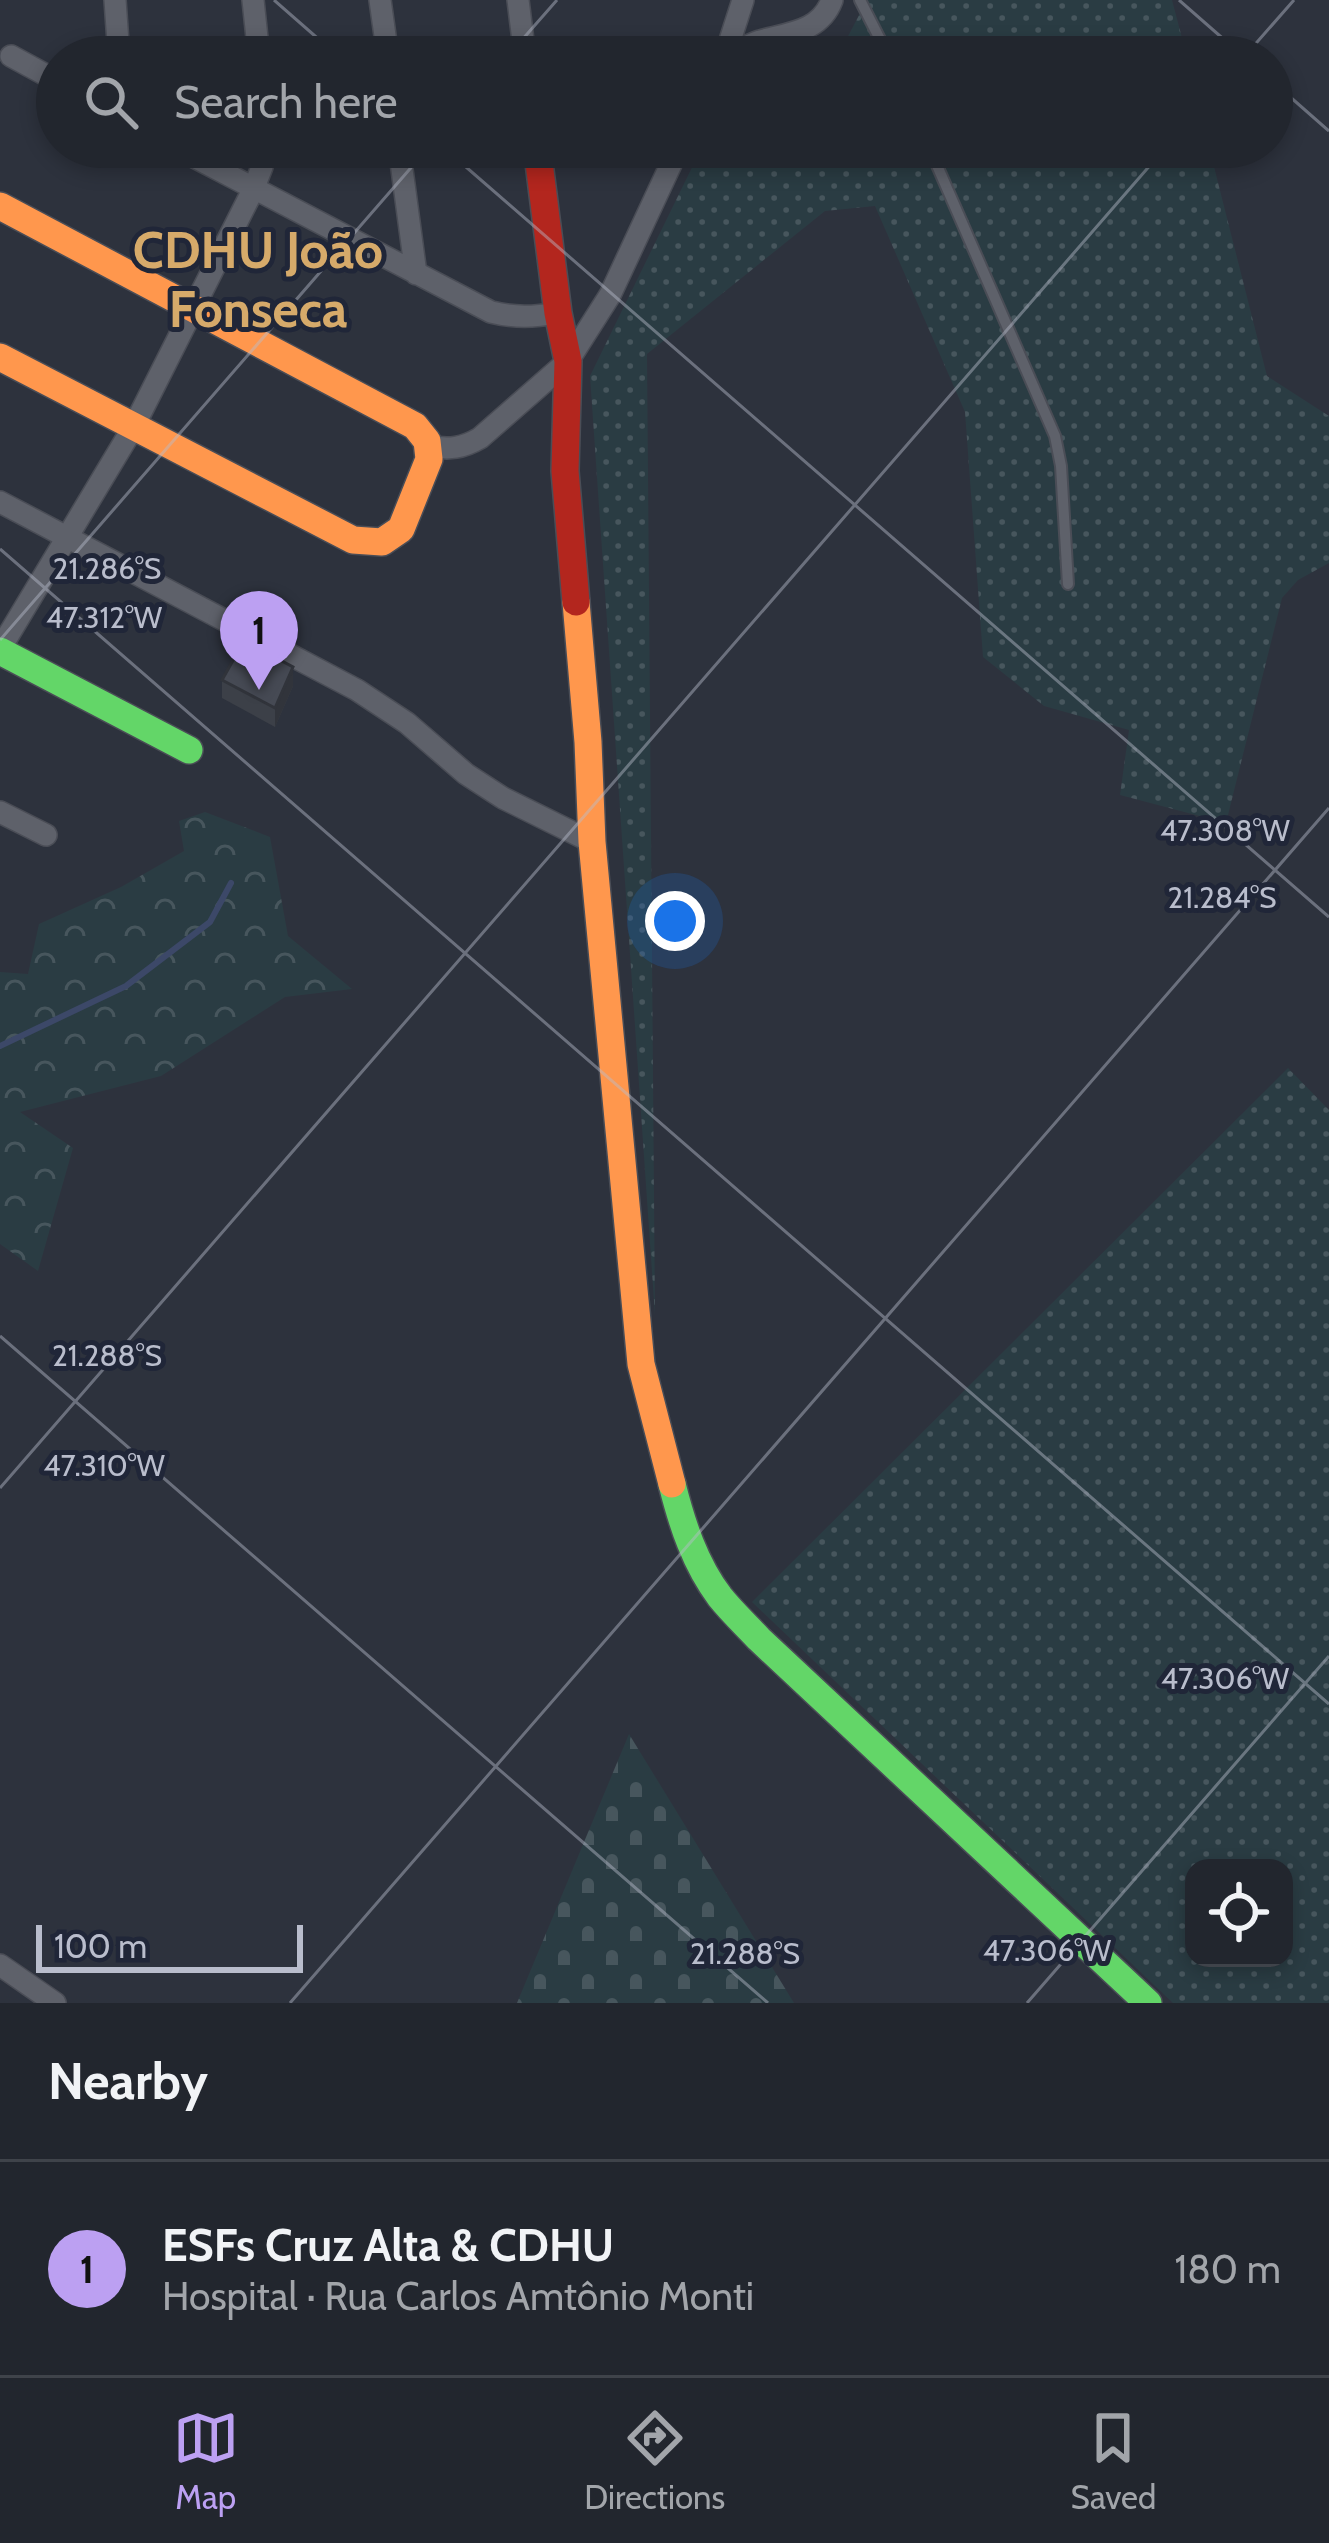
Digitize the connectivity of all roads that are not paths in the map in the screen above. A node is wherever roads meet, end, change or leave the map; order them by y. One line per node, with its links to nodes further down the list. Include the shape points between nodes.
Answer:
1 (115, 0): 8 (street)
2 (253, 0): 9 (street)
3 (380, 0): 10 (street)
4 (518, 0): 11 (street)
5 (743, 0): 12 (street)
6 (832, 0): 13 (street, via 813,26)
7 (860, 0): 14 (lane)
8 (118, 36)
9 (257, 36)
10 (385, 36)
11 (522, 36)
12 (732, 36)
13 (788, 36)
14 (878, 36)
15 (11, 56): 16 (street)
16 (36, 70)
17 (213, 168): 23 (street)
18 (262, 168): 23 (street)
19 (402, 168): 25 (street)
20 (540, 168): 27 (street)
21 (670, 168): 29 (street, via 610,295)
22 (938, 168): 34 (lane, via 1055,436)
23 (253, 190): 25 (street); 26 (street)
24 (0, 206): 26 (street)
25 (416, 274): 27 (street, via 491,312)
26 (192, 308): 30 (street); 31 (street, via 416,426)
27 (558, 313): 29 (street)
28 (0, 357): 30 (street)
29 (568, 361): 31 (street, via 481,438 445,449); 39 (street, via 566,471)
30 (134, 426): 31 (street, via 370,543 391,537 408,516 429,459); 33 (street)
31 (427, 441)
32 (0, 502): 33 (street)
33 (69, 538): 35 (street); 39 (street, via 357,690 503,798)
34 (1068, 584)
35 (0, 650): 36 (street)
36 (189, 750)
37 (0, 812): 38 (street)
38 (46, 835)
39 (592, 842): 42 (street, via 641,1364 699,1564 759,1640)
40 (0, 1965): 41 (street)
41 (55, 2003)
42 (1148, 2003)

